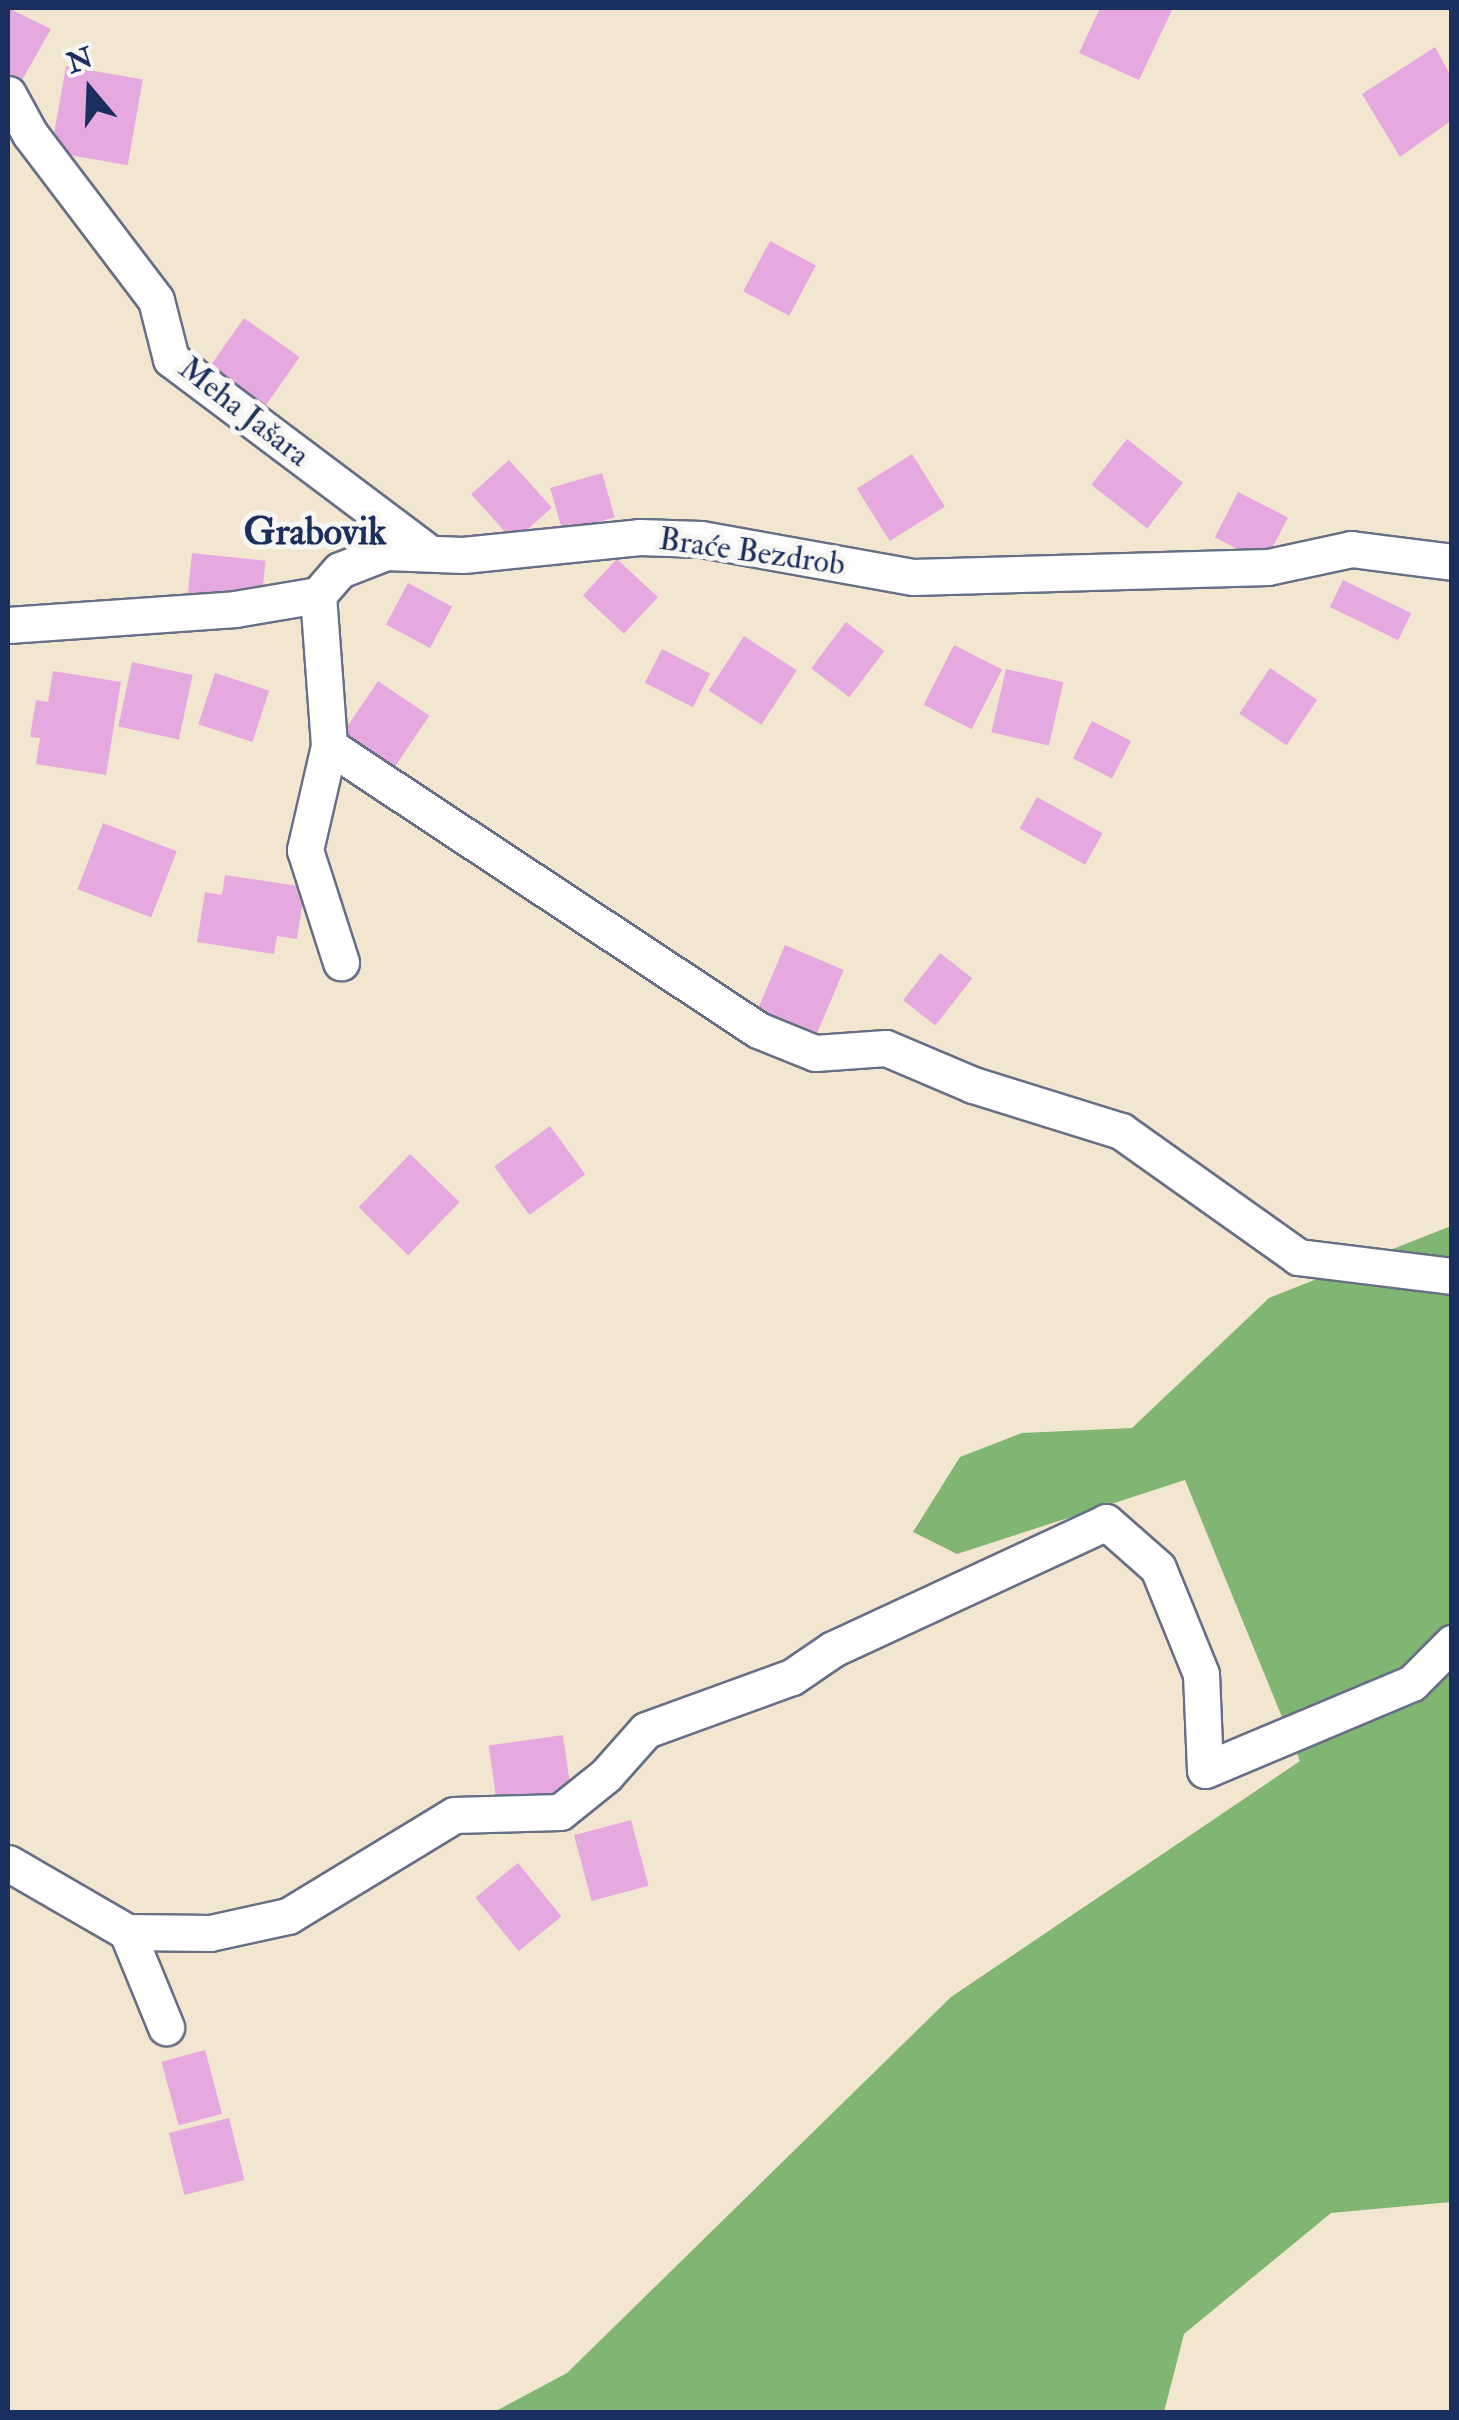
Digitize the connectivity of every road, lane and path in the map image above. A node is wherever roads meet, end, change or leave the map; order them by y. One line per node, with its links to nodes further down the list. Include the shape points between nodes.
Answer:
1 (8, 94): 2 (street, Meha Jašara, via 30,134 156,300 171,359)
2 (423, 548): 3 (street, Braće Bezdrob, via 463,555 640,536 700,539 913,577 1268,567 1352,549); 4 (street, Braće Bezdrob, via 386,552 340,570)
3 (1452, 562)
4 (318, 595): 5 (street, via 235,609); 6 (street)
5 (8, 625)
6 (328, 746): 7 (street, via 305,850); 8 (street, via 758,1030 815,1053 886,1048 973,1085 1121,1131 1298,1257)
7 (340, 962)
8 (1452, 1276)
9 (1452, 1643): 11 (street, via 1412,1683 1206,1770 1200,1674 1166,1586 1158,1568 1106,1522 833,1649 792,1677 646,1730 606,1776 560,1812 454,1815 288,1916 210,1933)
10 (8, 1863): 11 (street)
11 (127, 1932): 12 (street)
12 (166, 2027)

